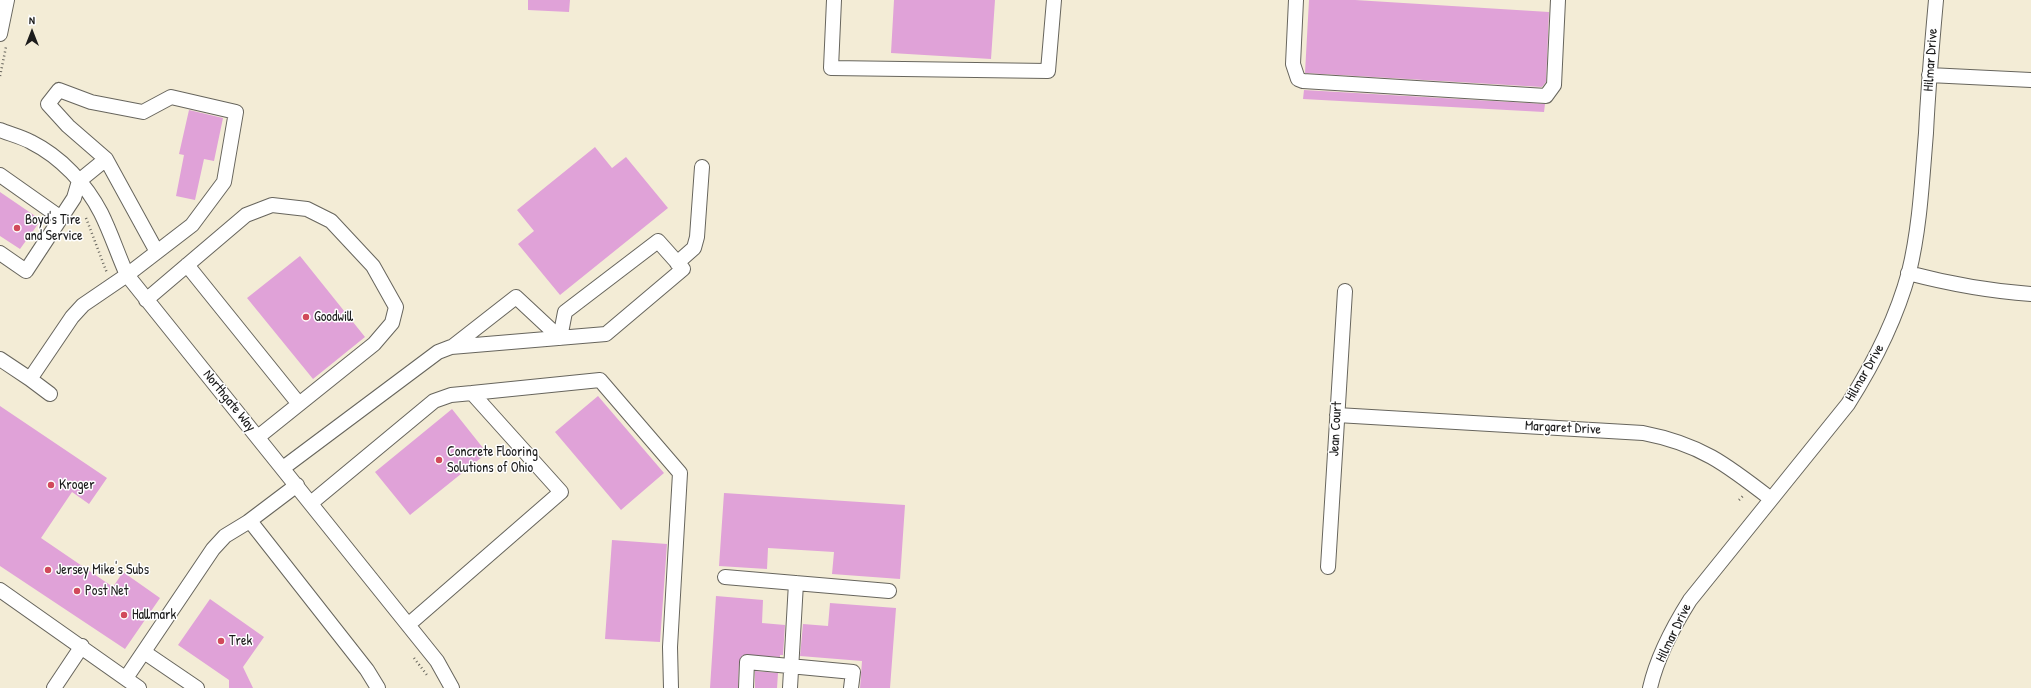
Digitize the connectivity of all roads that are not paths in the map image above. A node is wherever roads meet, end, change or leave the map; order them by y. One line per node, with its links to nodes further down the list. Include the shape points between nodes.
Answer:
1 (7, 0): 7 (street)
2 (834, 0): 3 (street, via 831,68 1048,71)
3 (1054, 0)
4 (1296, 0): 5 (street, via 1293,64 1298,79 1303,81 1546,96 1554,85)
5 (1558, 0)
6 (1936, 0): 8 (street, Hilmar Drive)
7 (0, 34)
8 (1929, 75): 9 (street); 20 (street, Hilmar Drive, via 1921,203)
9 (2031, 80)
10 (0, 130): 14 (street, Northgate Way, via 31,142 47,152)
11 (106, 159): 14 (street); 16 (street); 16 (street, via 68,126 48,104 59,90 91,102 143,112 171,97 236,112 224,182 192,225)
12 (702, 167): 18 (street, via 697,237 694,248)
13 (0, 175): 15 (street)
14 (79, 181): 15 (street, via 74,198); 21 (street, Northgate Way, via 101,214)
15 (61, 218): 17 (street, via 26,271)
16 (158, 252): 21 (street)
17 (0, 253)
18 (677, 263): 25 (street, via 683,269 606,334); 25 (street, via 658,241 565,312)
19 (187, 265): 24 (street); 31 (street); 31 (street, via 246,215 272,205 307,209 331,221 373,266 396,307 392,323 374,344)
20 (1908, 273): 23 (street, via 1996,292); 36 (street, Hilmar Drive, via 1892,321 1867,374 1848,404)
21 (127, 276): 24 (street, Northgate Way); 28 (street, via 80,309)
22 (1345, 290): 32 (street, Jean Court)
23 (2031, 294)
24 (146, 300): 33 (street, Northgate Way)
25 (560, 338): 26 (street); 26 (street, via 516,297)
26 (451, 347): 34 (street, via 438,352)
27 (0, 358): 28 (street)
28 (30, 379): 30 (street)
29 (472, 393): 37 (street, via 451,395 434,401); 44 (street, via 561,492); 54 (street, via 600,380 680,473 670,647)
30 (50, 394)
31 (299, 404): 33 (street)
32 (1337, 415): 36 (street, Margaret Drive, via 1643,433 1689,445 1711,455); 39 (street, Jean Court)
33 (258, 437): 34 (street, Northgate Way)
34 (284, 468): 35 (street, Northgate Way)
35 (297, 485): 37 (street, Northgate Way); 38 (street)
36 (1771, 498): 58 (street, Hilmar Drive, via 1690,600 1663,651)
37 (311, 503): 44 (street, Northgate Way)
38 (250, 521): 46 (street, via 225,536 213,549); 52 (street, via 367,670)
39 (1328, 567)
40 (725, 577): 41 (street)
41 (796, 583): 43 (street); 47 (street)
42 (0, 590): 45 (street)
43 (889, 591)
44 (408, 625): 53 (street, Northgate Way, via 437,661)
45 (82, 646): 48 (street); 49 (street)
46 (144, 652): 48 (street); 51 (street)
47 (791, 666): 55 (street, via 747,662); 56 (street); 57 (street, via 852,672)
48 (126, 678): 50 (street)
49 (54, 688)
50 (139, 688)
51 (197, 688)
52 (378, 688)
53 (452, 688)
54 (671, 688)
55 (746, 688)
56 (790, 688)
57 (851, 688)
58 (1650, 688)

